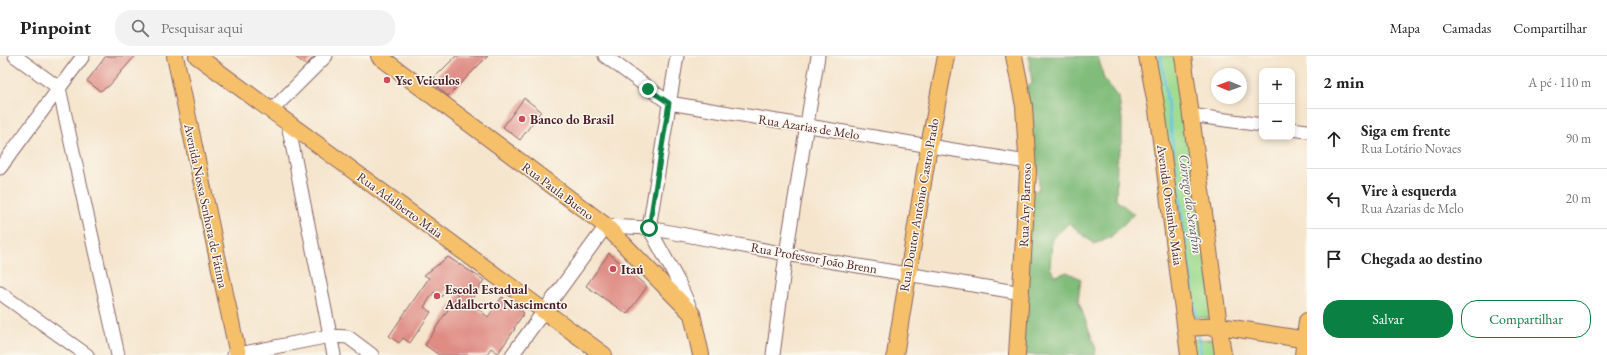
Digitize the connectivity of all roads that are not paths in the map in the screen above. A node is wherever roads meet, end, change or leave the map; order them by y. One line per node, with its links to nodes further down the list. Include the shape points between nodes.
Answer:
1 (15, 56): 14 (street)
2 (83, 56): 14 (street)
3 (175, 56): 41 (main road, Avenida Nossa Senhora de Fátima)
4 (197, 56): 16 (main road, Rua Adalberto Maia)
5 (326, 56): 16 (street)
6 (379, 56): 26 (main road, Rua Paula Bueno)
7 (605, 56): 15 (street, Rua Azarias de Melo)
8 (676, 56): 15 (street)
9 (818, 56): 20 (street)
10 (946, 56): 23 (main road, Rua Doutor Antônio Castro Prado)
11 (1014, 56): 24 (main road, Rua Ary Barroso, via 1024,106)
12 (1147, 56): 36 (main road, Avenida Orosimbo Maia)
13 (1183, 56): 17 (main road)
14 (59, 88): 25 (street); 40 (street)
15 (669, 103): 20 (street, Rua Azarias de Melo); 27 (street)
16 (271, 111): 18 (main road, Rua Adalberto Maia)
17 (1190, 115): 19 (street); 35 (main road)
18 (288, 124): 32 (main road, Rua Adalberto Maia); 37 (street)
19 (1259, 125)
20 (807, 127): 23 (street, Rua Azarias de Melo); 28 (street)
21 (1295, 129): 22 (street)
22 (1307, 131)
23 (929, 146): 24 (street, Rua Azarias de Melo); 29 (main road, Rua Doutor Antônio Castro Prado)
24 (1028, 162): 31 (main road, Rua Ary Barroso)
25 (0, 168)
26 (606, 226): 27 (street, Rua Professor João Brenn); 32 (street); 33 (main road, Rua Paula Bueno)
27 (649, 228): 28 (street, Rua Professor João Brenn); 33 (street, via 678,281)
28 (786, 254): 29 (street, Rua Professor João Brenn); 47 (street)
29 (907, 274): 31 (street, Rua Professor João Brenn); 48 (main road, Rua Doutor Antônio Castro Prado)
30 (0, 293): 39 (street)
31 (1022, 293): 49 (main road, Rua Ary Barroso)
32 (545, 310): 44 (street); 45 (main road, Rua Adalberto Maia)
33 (692, 314): 46 (main road)
34 (1307, 322): 38 (main road)
35 (1215, 326): 36 (main road); 38 (main road); 51 (main road)
36 (1190, 328): 50 (main road, Avenida Orosimbo Maia)
37 (330, 336): 41 (street); 42 (street); 43 (street, via 348,337)
38 (1305, 345)
39 (87, 355)
40 (118, 355)
41 (236, 355)
42 (334, 355)
43 (372, 355)
44 (512, 355)
45 (604, 355)
46 (701, 355)
47 (773, 355)
48 (895, 355)
49 (1017, 355)
50 (1189, 355)
51 (1224, 355)

